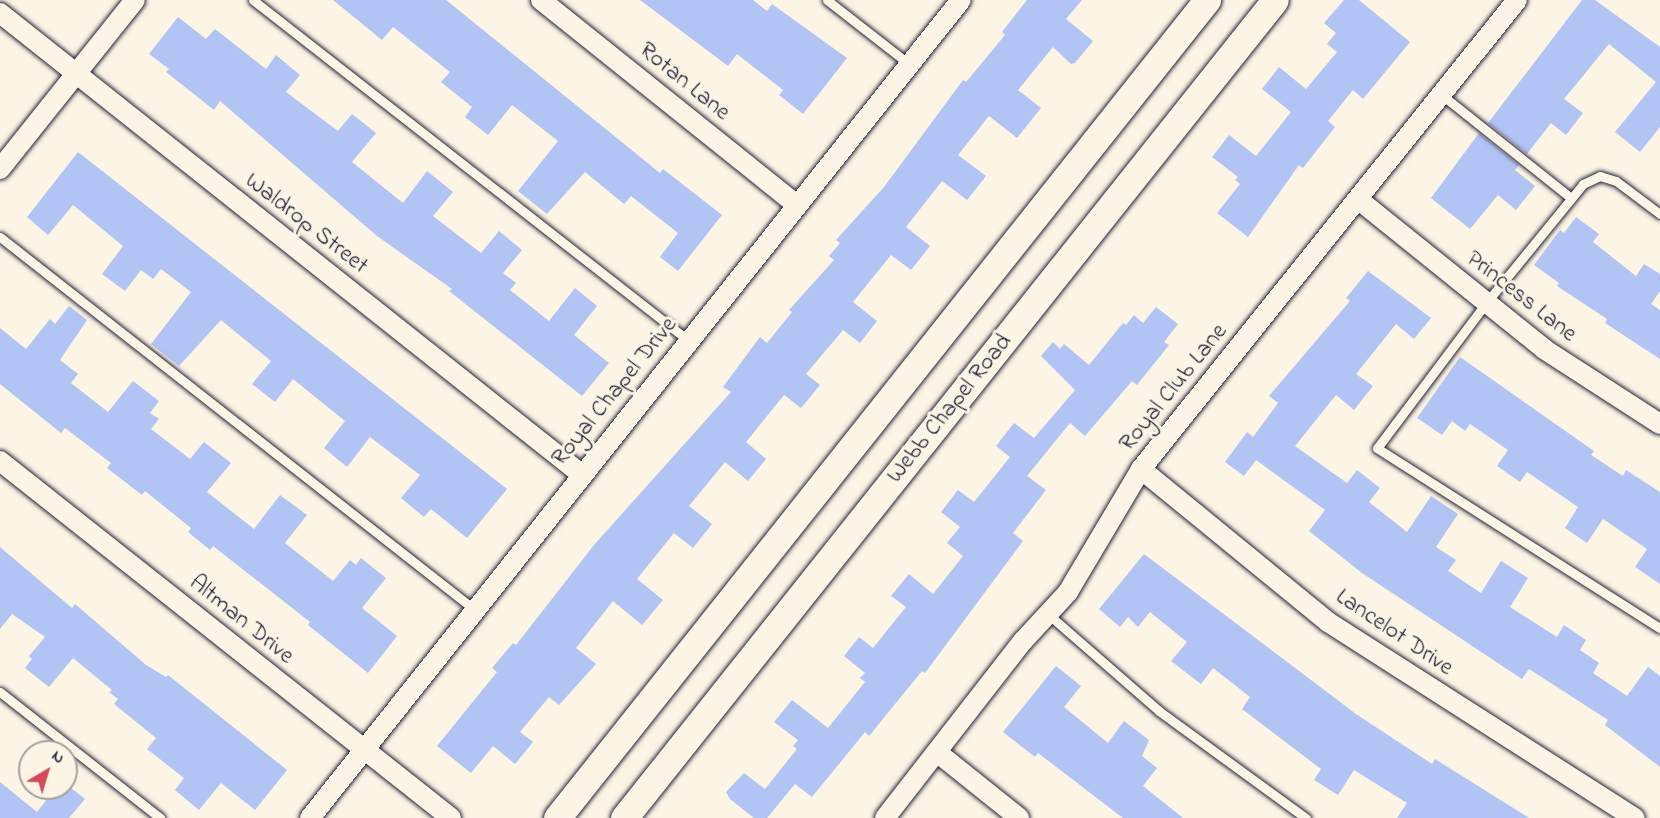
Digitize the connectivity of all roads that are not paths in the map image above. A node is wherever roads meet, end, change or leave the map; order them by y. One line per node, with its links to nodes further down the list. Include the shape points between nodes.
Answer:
1 (135, 0): 11 (street)
2 (253, 0): 20 (lane)
3 (541, 0): 16 (street, Rotan Lane)
4 (827, 0): 10 (lane)
5 (961, 0): 10 (street, Royal Chapel Drive)
6 (1208, 0): 34 (main road)
7 (1275, 0): 35 (main road, Webb Chapel Road)
8 (1517, 0): 12 (street, Royal Club Lane)
9 (0, 13): 11 (street, Waldrop Street)
10 (909, 64): 16 (street, Royal Chapel Drive)
11 (76, 73): 13 (street); 24 (street, Waldrop Street)
12 (1442, 95): 14 (lane); 15 (street, Royal Club Lane)
13 (0, 169)
14 (1571, 198): 17 (lane, via 1583,184 1600,176 1616,181); 19 (lane)
15 (1359, 200): 19 (street, Princess Lane); 23 (street, Royal Club Lane)
16 (795, 204): 20 (street, Royal Chapel Drive)
17 (1660, 214)
18 (0, 237): 25 (lane)
19 (1486, 303): 21 (street, Princess Lane, via 1544,350); 27 (lane, via 1377,448)
20 (689, 341): 24 (street, Royal Chapel Drive)
21 (1660, 424)
22 (0, 461): 29 (street, Altman Drive)
23 (1141, 469): 26 (street, Royal Club Lane, via 1068,592); 39 (street, Lancelot Drive, via 1328,622)
24 (581, 474): 25 (street, Royal Chapel Drive)
25 (475, 610): 29 (street, Royal Chapel Drive)
26 (1048, 614): 30 (street, Royal Club Lane); 38 (lane, via 1160,711)
27 (1660, 628)
28 (0, 692): 31 (lane)
29 (363, 750): 32 (street, Royal Chapel Drive); 33 (street, Altman Drive)
30 (938, 753): 36 (street, Royal Club Lane); 37 (street)
31 (160, 818)
32 (310, 818)
33 (451, 818)
34 (557, 818)
35 (624, 818)
36 (885, 818)
37 (1019, 818)
38 (1306, 818)
39 (1635, 818)

